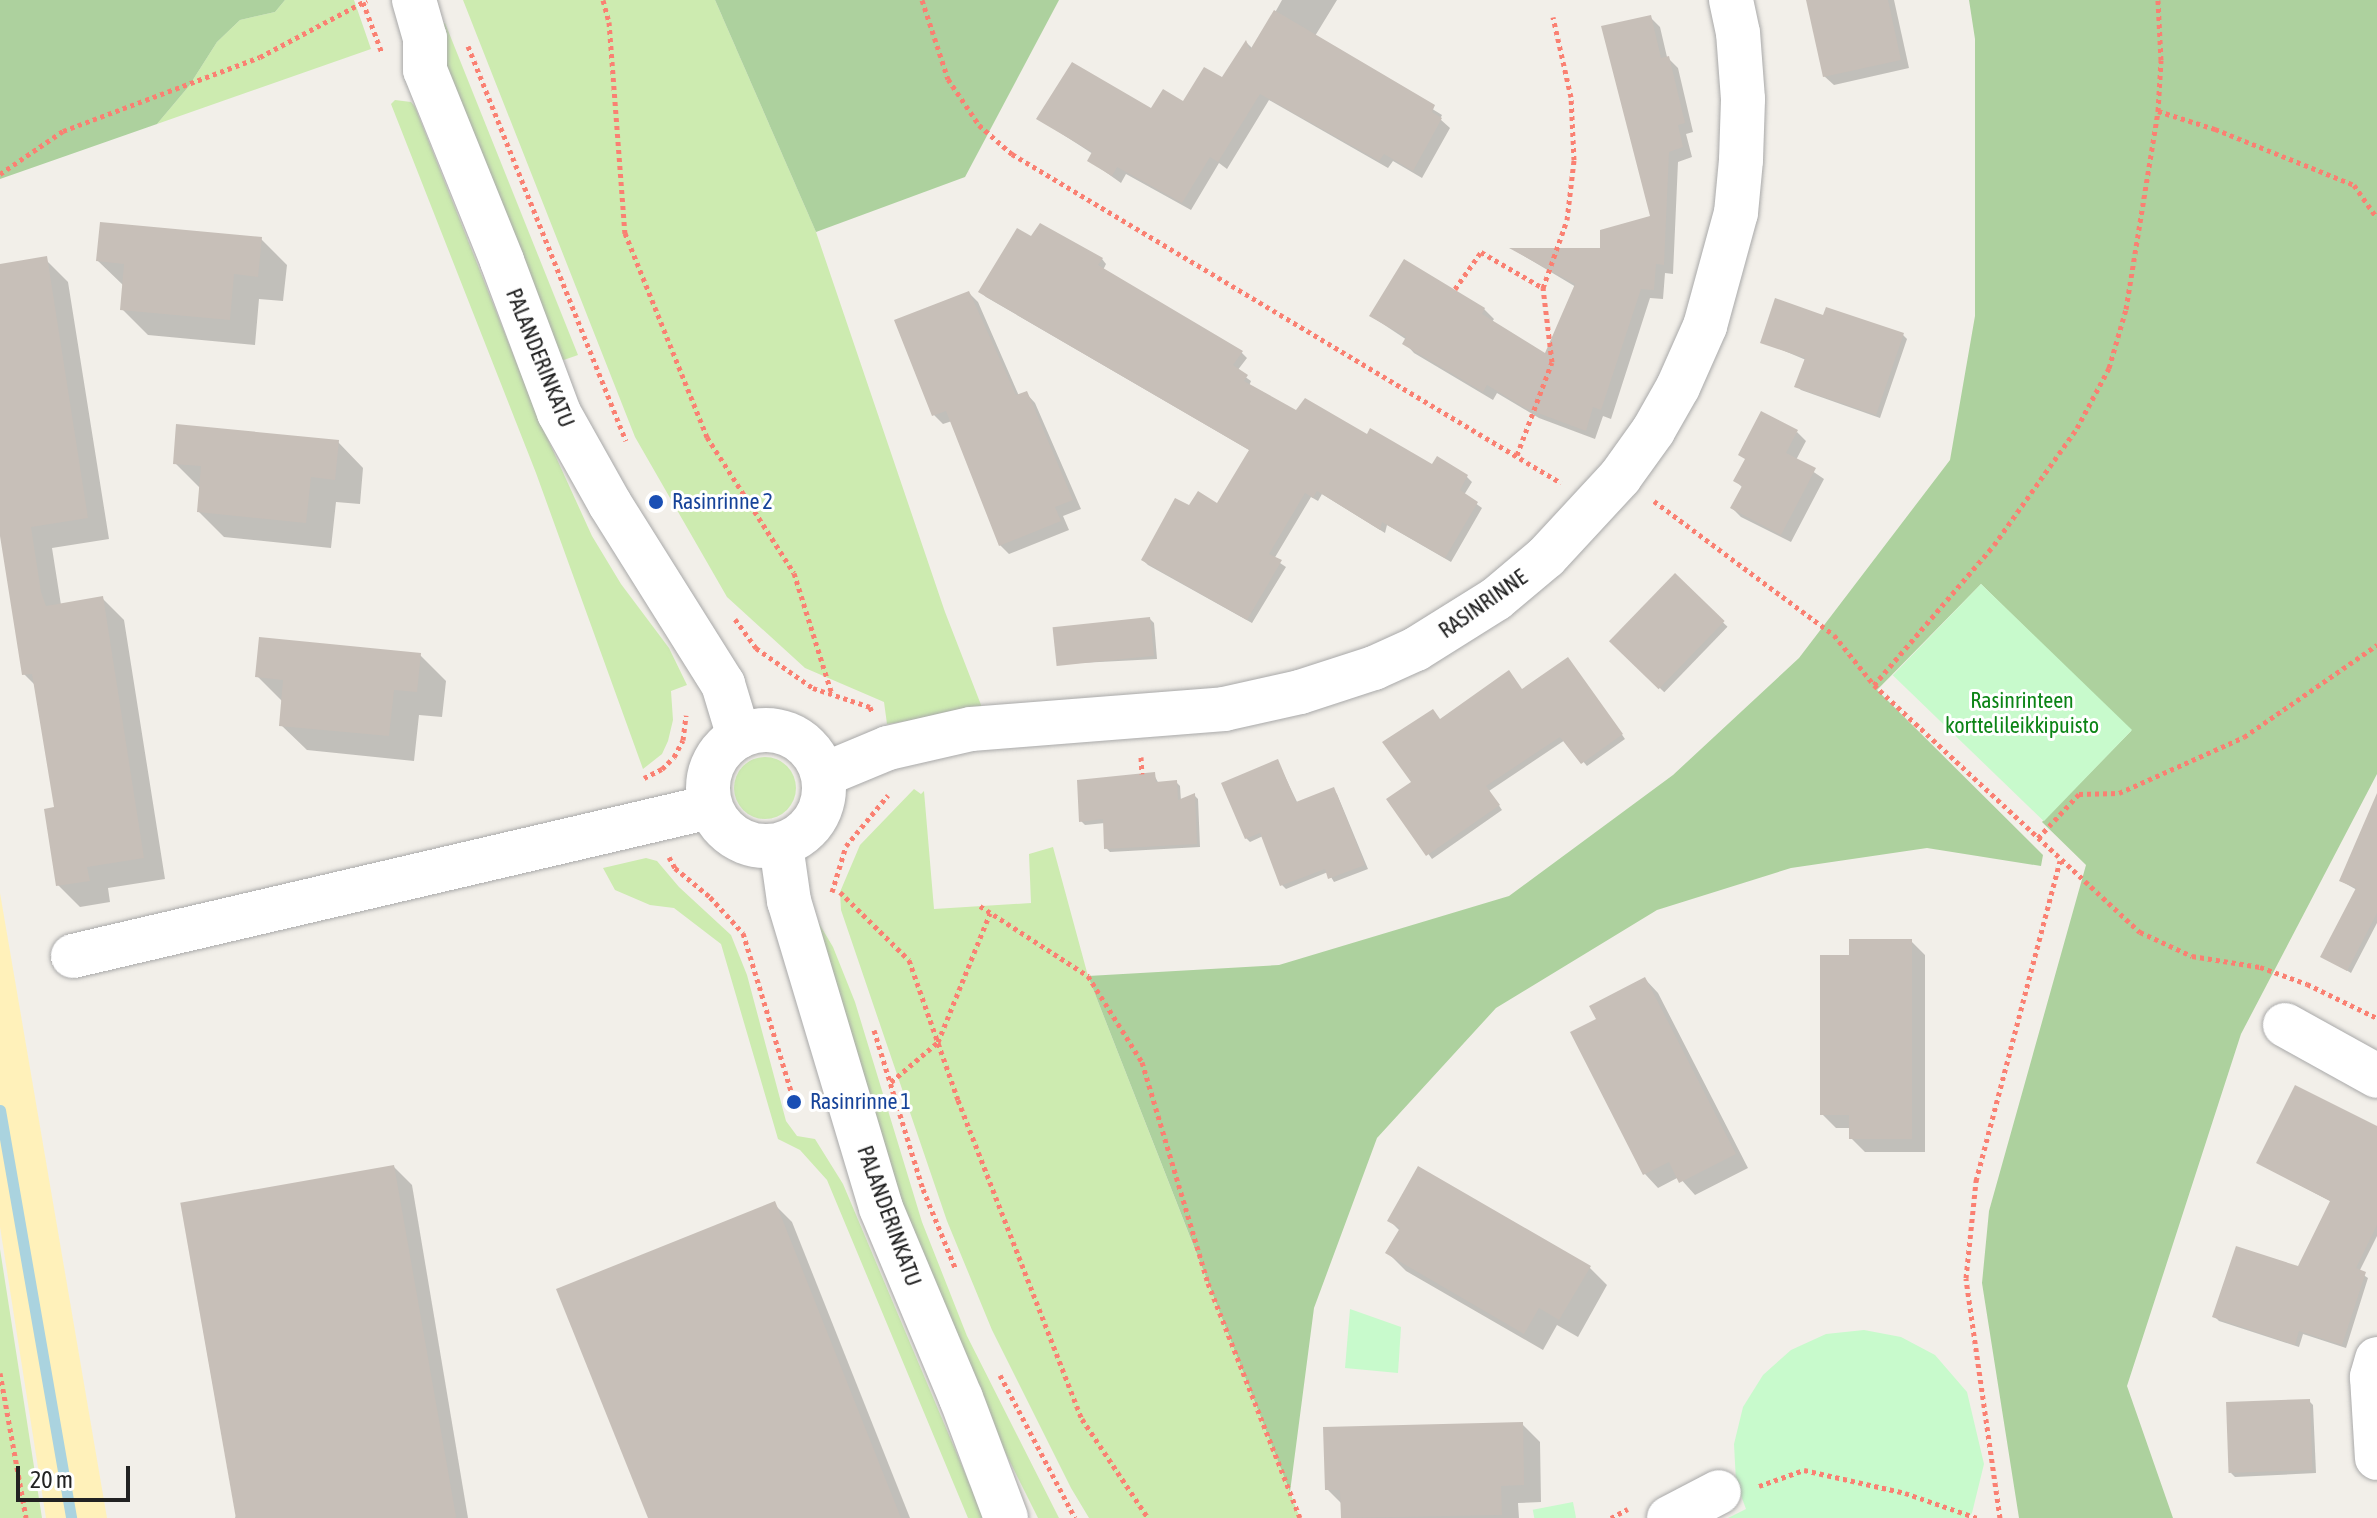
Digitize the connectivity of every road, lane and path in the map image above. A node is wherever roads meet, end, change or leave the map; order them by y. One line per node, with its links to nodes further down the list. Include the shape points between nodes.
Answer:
1 (414, 0): 16 (street, PALANDERINKATU, via 425,38 425,70 559,413)
2 (603, 0): 18 (path, via 625,233 707,437 794,573)
3 (1731, 0): 20 (street, RASINRINNE, via 1743,99 1741,160 1736,213 1709,313 1653,431 1620,477 1546,557 1496,599 1416,649 1300,692 1224,709 971,729 888,748)
4 (2158, 0): 8 (path)
5 (365, 1): 7 (path); 9 (path, via 260,57 63,131)
6 (1553, 17): 11 (path, via 1571,97 1574,160 1567,220)
7 (383, 55)
8 (2158, 111): 10 (path, via 2354,185); 17 (path, via 2121,333 2097,393 1994,545)
9 (0, 174)
10 (2377, 218)
11 (1543, 288): 12 (path, via 1481,252); 13 (path, via 1552,362)
12 (1455, 289)
13 (1517, 455)
14 (2377, 645): 23 (path, via 2244,737 2119,793 2079,794)
15 (756, 648): 16 (path, via 746,668)
16 (723, 684): 19 (street, PALANDERINKATU); 22 (path, via 683,700 687,722 674,757 637,781)
17 (1874, 685)
18 (832, 694)
19 (739, 737): 20 (street, via 755,731 790,735 805,745); 21 (street, via 711,766)
20 (823, 775): 24 (street, via 820,810 811,825)
21 (710, 807): 22 (street); 24 (street, via 731,835 747,844)
22 (653, 822): 29 (street); 36 (path, via 675,868 743,933)
23 (2038, 838)
24 (781, 845): 39 (street, PALANDERINKATU, via 789,901 881,1208)
25 (2060, 861): 49 (path, via 1976,1181 1966,1278)
26 (840, 892): 33 (path, via 909,960)
27 (980, 906): 28 (path)
28 (990, 913): 33 (path); 46 (path, via 1088,976 1142,1062 1208,1283)
29 (73, 956)
30 (2307, 984): 31 (path)
31 (2377, 1018)
32 (2285, 1025): 34 (street)
33 (938, 1042): 35 (path); 45 (path, via 1082,1419)
34 (2377, 1076)
35 (891, 1082)
36 (797, 1111)
37 (2377, 1359): 40 (street, via 2372,1377)
38 (0, 1373): 42 (path)
39 (961, 1398): 43 (street, PALANDERINKATU); 44 (street, PALANDERINKATU)
40 (2377, 1458)
41 (1733, 1491): 47 (street); 48 (path, via 1804,1470 1905,1493)
42 (26, 1518)
43 (1006, 1518)
44 (1030, 1518)
45 (1148, 1518)
46 (1300, 1518)
47 (1669, 1518)
48 (1977, 1518)
49 (2000, 1518)

